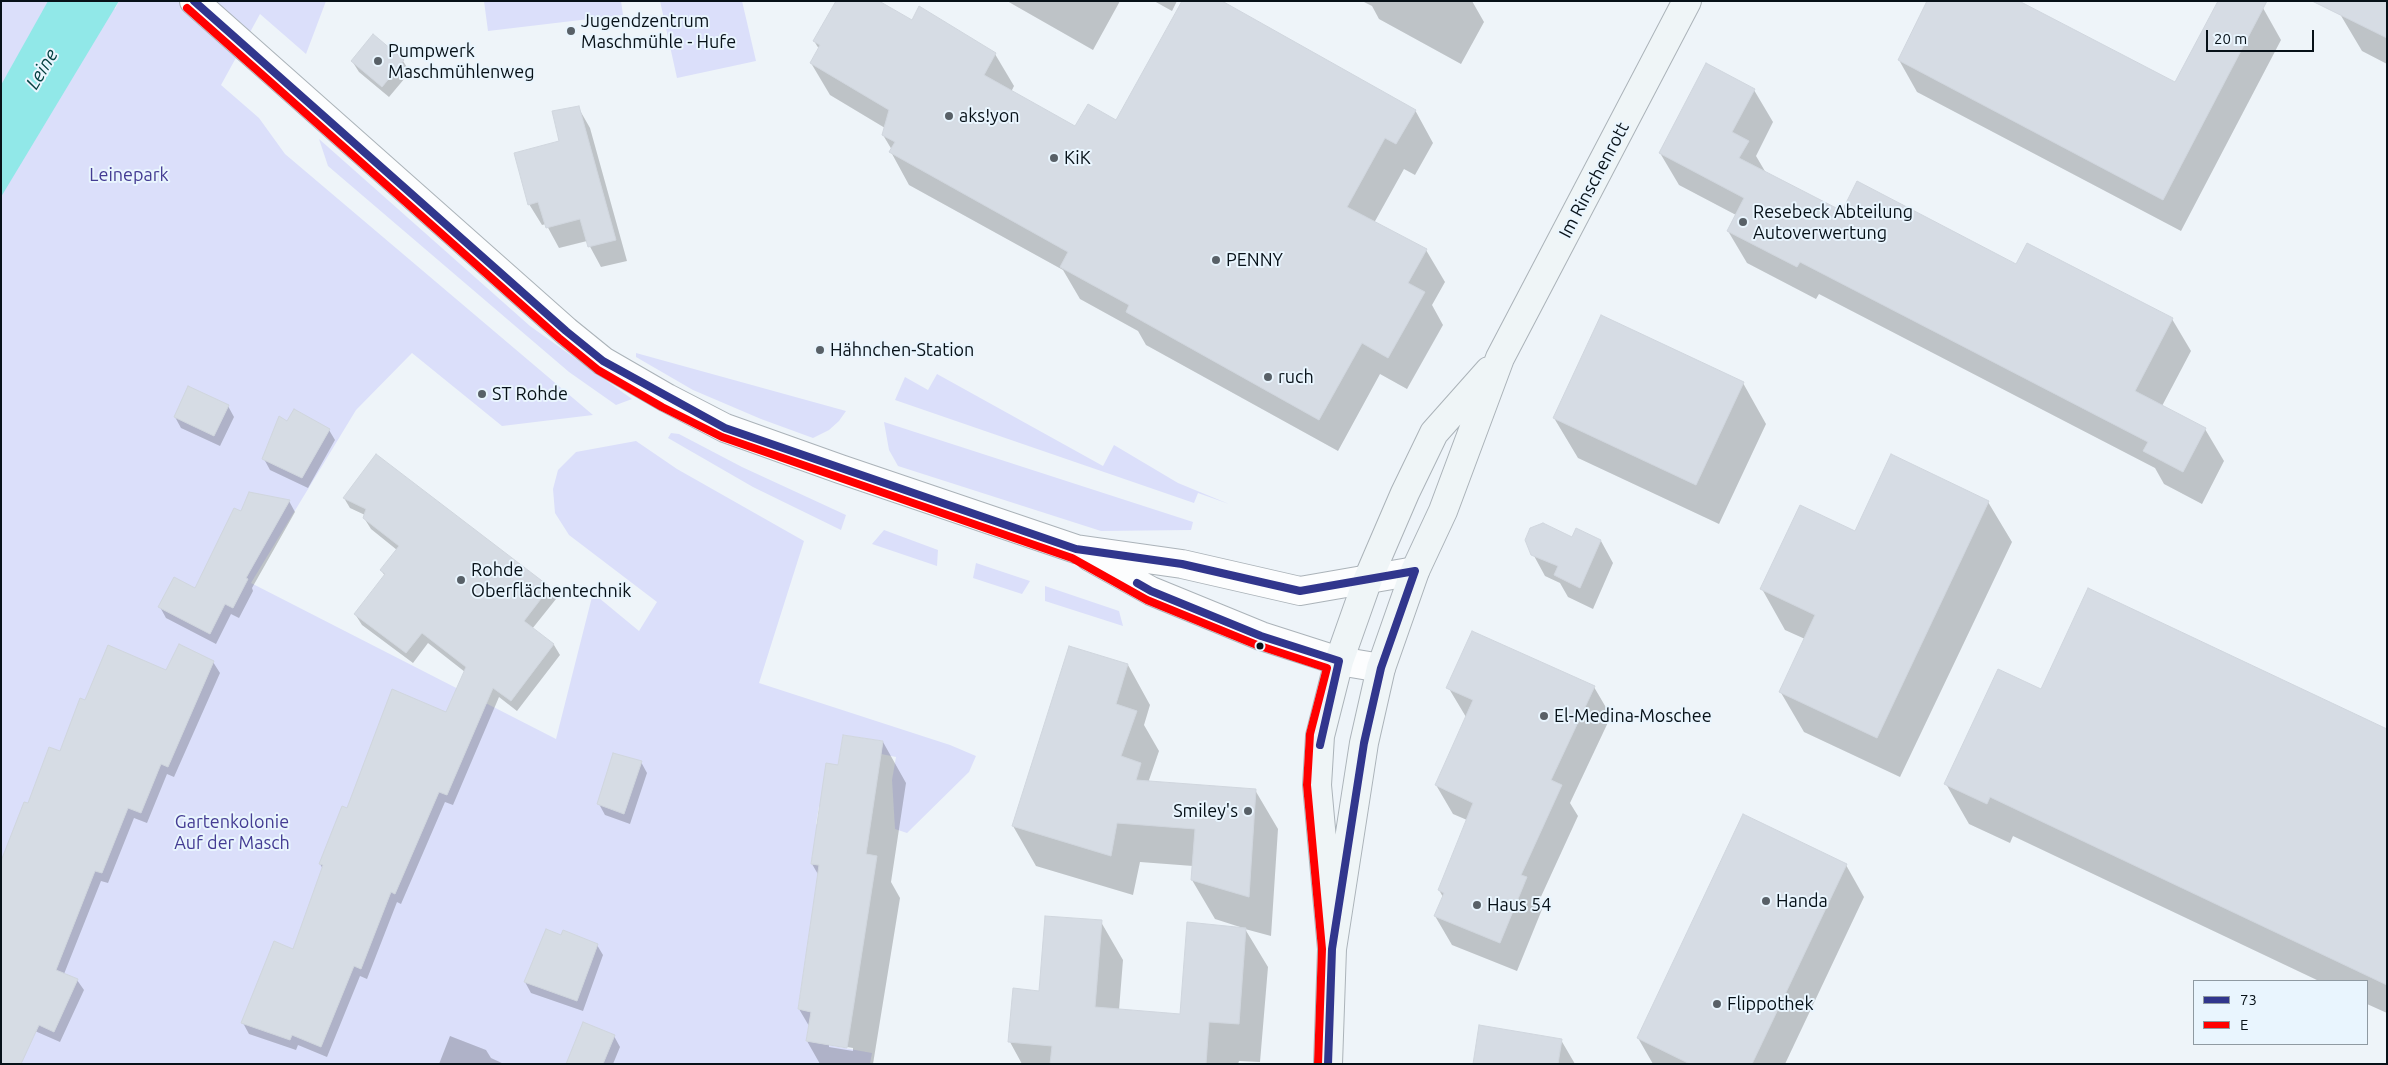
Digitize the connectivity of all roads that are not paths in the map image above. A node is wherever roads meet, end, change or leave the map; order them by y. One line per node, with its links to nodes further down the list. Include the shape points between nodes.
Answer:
1 (194, 1): 4 (street, via 602,361 725,428)
2 (1687, 1): 3 (main road, Im Rinschenrott)
3 (1500, 358): 5 (main road, Im Rinschenrott, via 1443,511); 6 (main road, Im Rinschenrott, via 1434,432)
4 (1076, 549): 6 (street, via 1182,564 1300,591); 7 (street, via 1151,591 1261,636)
5 (1415, 571): 6 (street); 8 (main road, Im Rinschenrott)
6 (1368, 579): 7 (main road, Im Rinschenrott)
7 (1339, 661): 8 (street); 9 (main road, Im Rinschenrott, via 1320,736 1316,785)
8 (1381, 668): 9 (main road, Im Rinschenrott, via 1364,743)
9 (1332, 949): 10 (main road)
10 (1328, 1064)

